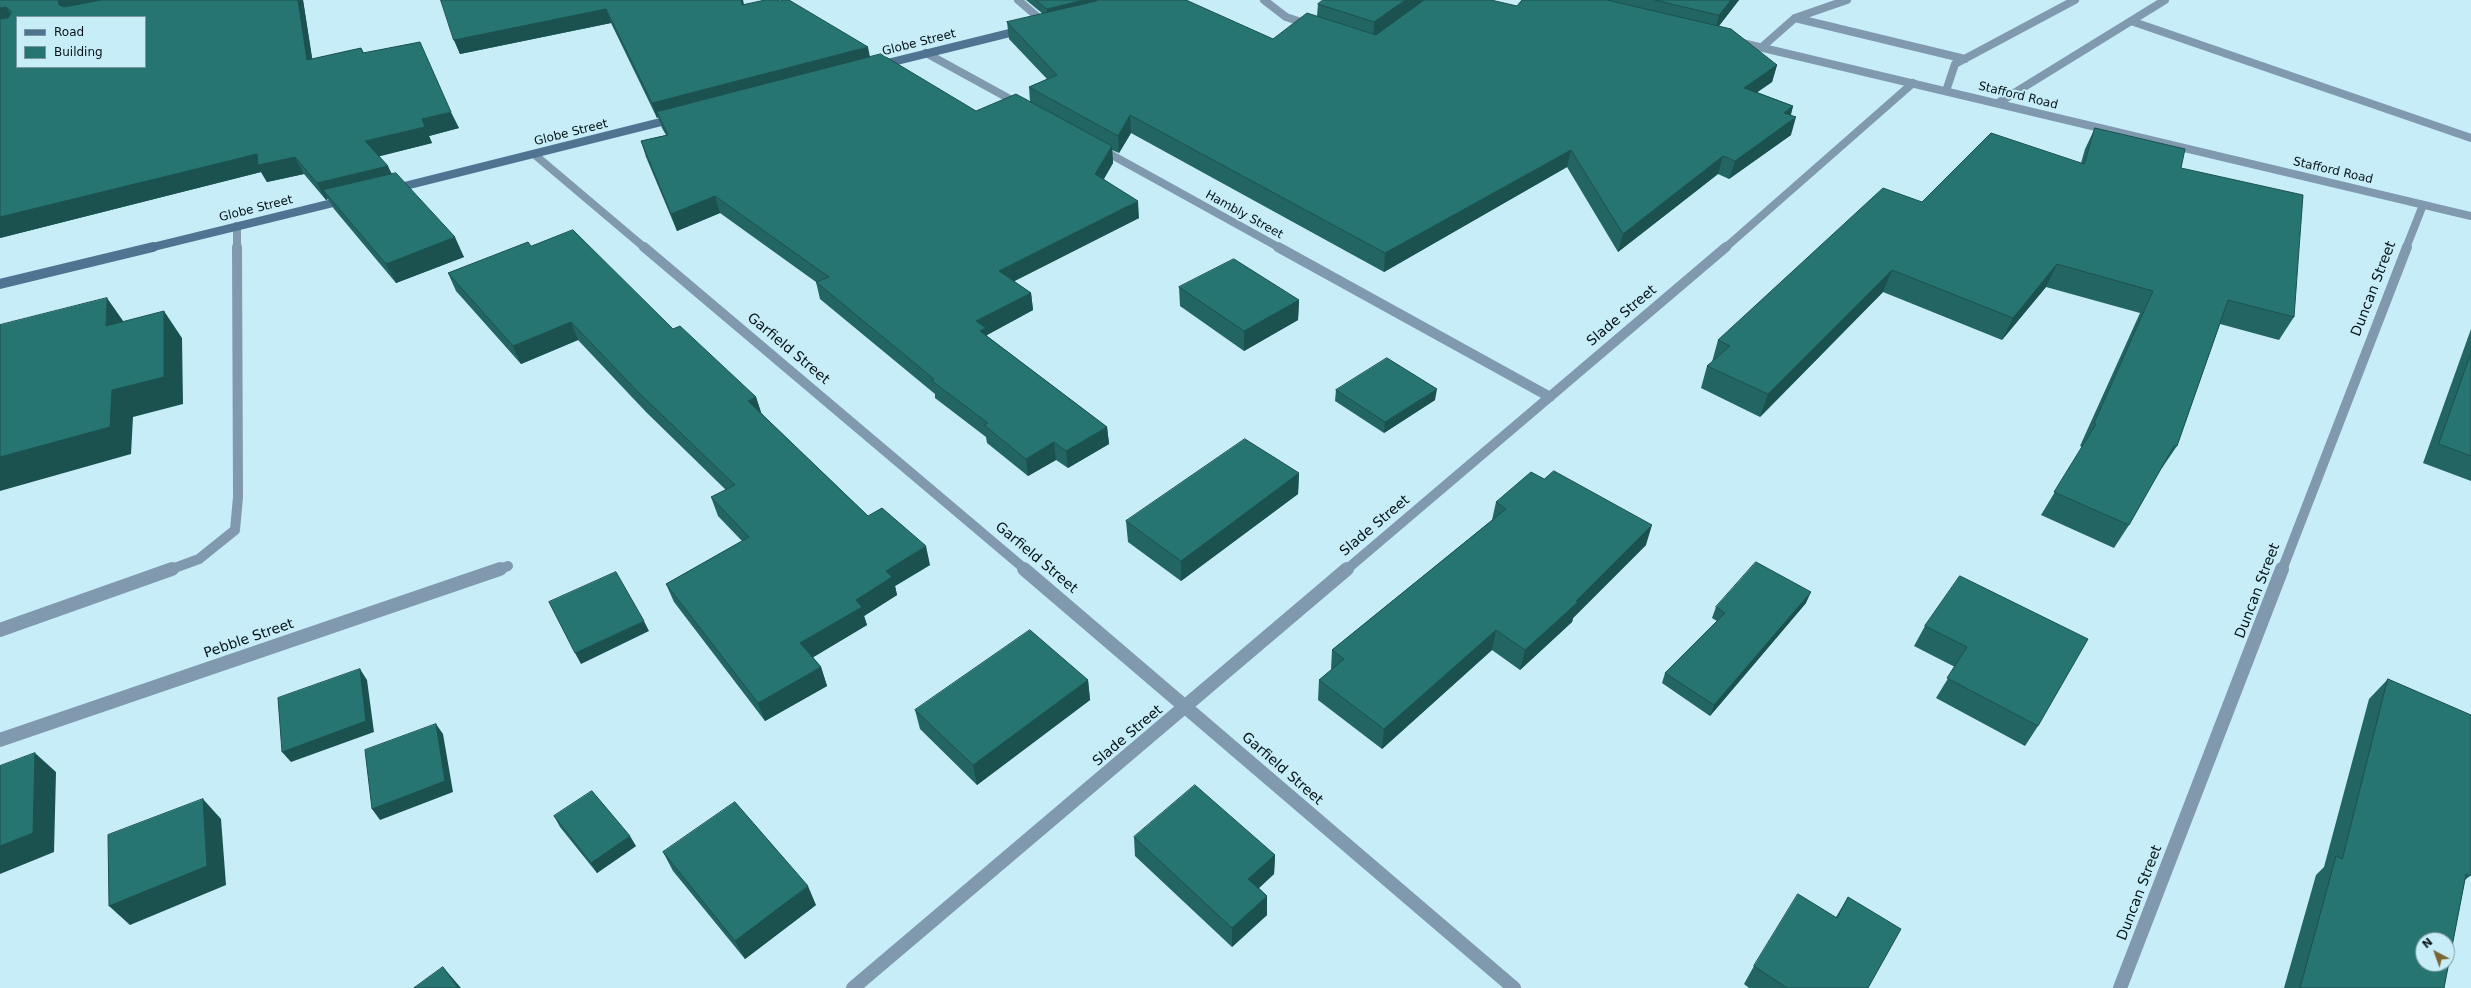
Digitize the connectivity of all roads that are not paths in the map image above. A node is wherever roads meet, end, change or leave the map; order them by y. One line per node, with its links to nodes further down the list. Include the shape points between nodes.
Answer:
1 (1018, 0): 8 (street)
2 (1264, 0): 9 (street, via 1286,17)
3 (1847, 0): 6 (street)
4 (2075, 0): 13 (street)
5 (2165, 0): 7 (street)
6 (1795, 18): 11 (street); 13 (street)
7 (2131, 21): 17 (street); 20 (street)
8 (1051, 23): 12 (main road, Globe Street)
9 (1315, 26)
10 (1732, 40): 11 (street, Stafford Road)
11 (1762, 47): 15 (street, Stafford Road)
12 (926, 53): 14 (main road, Globe Street); 18 (street)
13 (1965, 59): 16 (street, via 1955,64)
14 (873, 67)
15 (1913, 83): 16 (street, Stafford Road); 29 (street, Slade Street, via 1765,214)
16 (1946, 91): 17 (street, Stafford Road)
17 (1998, 103): 25 (street, Stafford Road)
18 (1028, 109)
19 (681, 117): 22 (main road, Globe Street)
20 (2471, 138)
21 (1096, 146): 29 (street, Hambly Street)
22 (535, 155): 23 (main road, Globe Street); 32 (street, Garfield Street)
23 (382, 191)
24 (352, 199): 27 (main road, Globe Street)
25 (2423, 205): 26 (street, Stafford Road); 36 (street, Duncan Street)
26 (2471, 216)
27 (237, 226): 28 (main road, Globe Street); 31 (street, via 238,497 235,530 199,559)
28 (0, 284)
29 (1550, 397): 32 (street, Slade Street)
30 (508, 566): 33 (street, Pebble Street)
31 (0, 630)
32 (1187, 706): 34 (street, Slade Street); 35 (street, Garfield Street)
33 (0, 740)
34 (852, 988)
35 (1514, 988)
36 (2120, 988)

